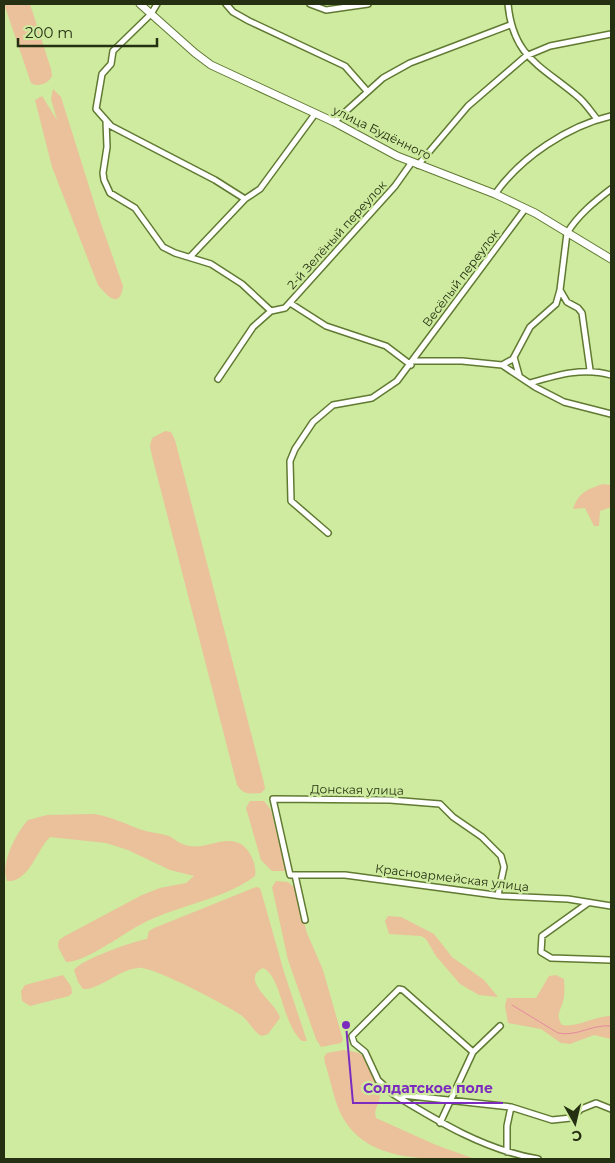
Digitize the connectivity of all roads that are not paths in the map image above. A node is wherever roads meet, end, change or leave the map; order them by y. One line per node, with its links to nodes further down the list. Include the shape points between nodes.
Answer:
1 (140, 4): 7 (main road, улица Будённого)
2 (157, 4): 7 (street)
3 (226, 4): 11 (street, via 232,12 249,21 345,66)
4 (310, 4): 5 (street, via 326,10)
5 (368, 4)
6 (508, 4): 8 (street)
7 (151, 14): 12 (main road, улица Будённого, via 211,65); 15 (street, via 116,46 111,64 102,74 96,109)
8 (510, 25): 10 (street); 11 (street, via 410,63)
9 (611, 34): 10 (street, 2-й Зелёный переулок, via 550,46)
10 (526, 56): 14 (street, via 578,97); 17 (street, 2-й Зелёный переулок, via 468,106)
11 (367, 91): 16 (street)
12 (315, 114): 16 (main road, улица Будённого); 20 (street, via 260,189)
13 (611, 116): 14 (street)
14 (597, 119): 19 (street, via 530,156)
15 (106, 121): 20 (street); 23 (street, via 103,173 110,192 134,208 163,247)
16 (334, 122): 17 (main road, улица Будённого)
17 (416, 164): 19 (main road, улица Будённого); 26 (street, 2-й Зелёный переулок)
18 (611, 189): 22 (street, via 590,205)
19 (495, 194): 21 (main road, улица Будённого)
20 (244, 199): 23 (street)
21 (525, 209): 22 (main road, улица Будённого); 29 (street, Весёлый переулок)
22 (567, 233): 24 (main road, улица Будённого); 25 (street)
23 (190, 257): 27 (street, via 211,264 242,284)
24 (611, 259)
25 (560, 290): 28 (street, via 556,304 530,327); 31 (street, via 567,302 582,313)
26 (290, 303): 27 (street, 2-й Зелёный переулок, via 281,310); 29 (street, via 326,326 386,346)
27 (271, 311): 34 (street, 2-й Зелёный переулок, via 242,341)
28 (514, 356): 30 (street); 33 (street)
29 (413, 363): 30 (street, via 462,361); 37 (street, Весёлый переулок, via 388,389 372,398 333,405 313,422 295,449 289,467 291,501)
30 (502, 365): 33 (street)
31 (590, 370): 32 (street); 35 (street)
32 (611, 375)
33 (519, 376): 35 (street)
34 (218, 379)
35 (530, 383): 36 (street, via 564,402)
36 (611, 414)
37 (328, 533)
38 (292, 875): 39 (street, Красноармейская улица, via 345,875); 39 (street, Донская улица, via 273,799 390,800 440,804 501,856 504,867); 42 (street)
39 (498, 895): 40 (street, Красноармейская улица)
40 (588, 903): 41 (street, Красноармейская улица); 43 (street, via 542,936 540,949 545,956)
41 (610, 907)
42 (305, 920)
43 (611, 960)
44 (500, 1026): 45 (street)
45 (473, 1052): 46 (street, via 403,990 395,990 352,1036 354,1043 365,1052 378,1080); 47 (street)
46 (392, 1094): 47 (street); 50 (street)
47 (449, 1099): 48 (street); 50 (street)
48 (511, 1107): 49 (street, via 552,1120 571,1118 596,1103); 51 (street)
49 (611, 1110)
50 (440, 1123): 51 (street)
51 (507, 1152): 52 (street)
52 (538, 1159)

